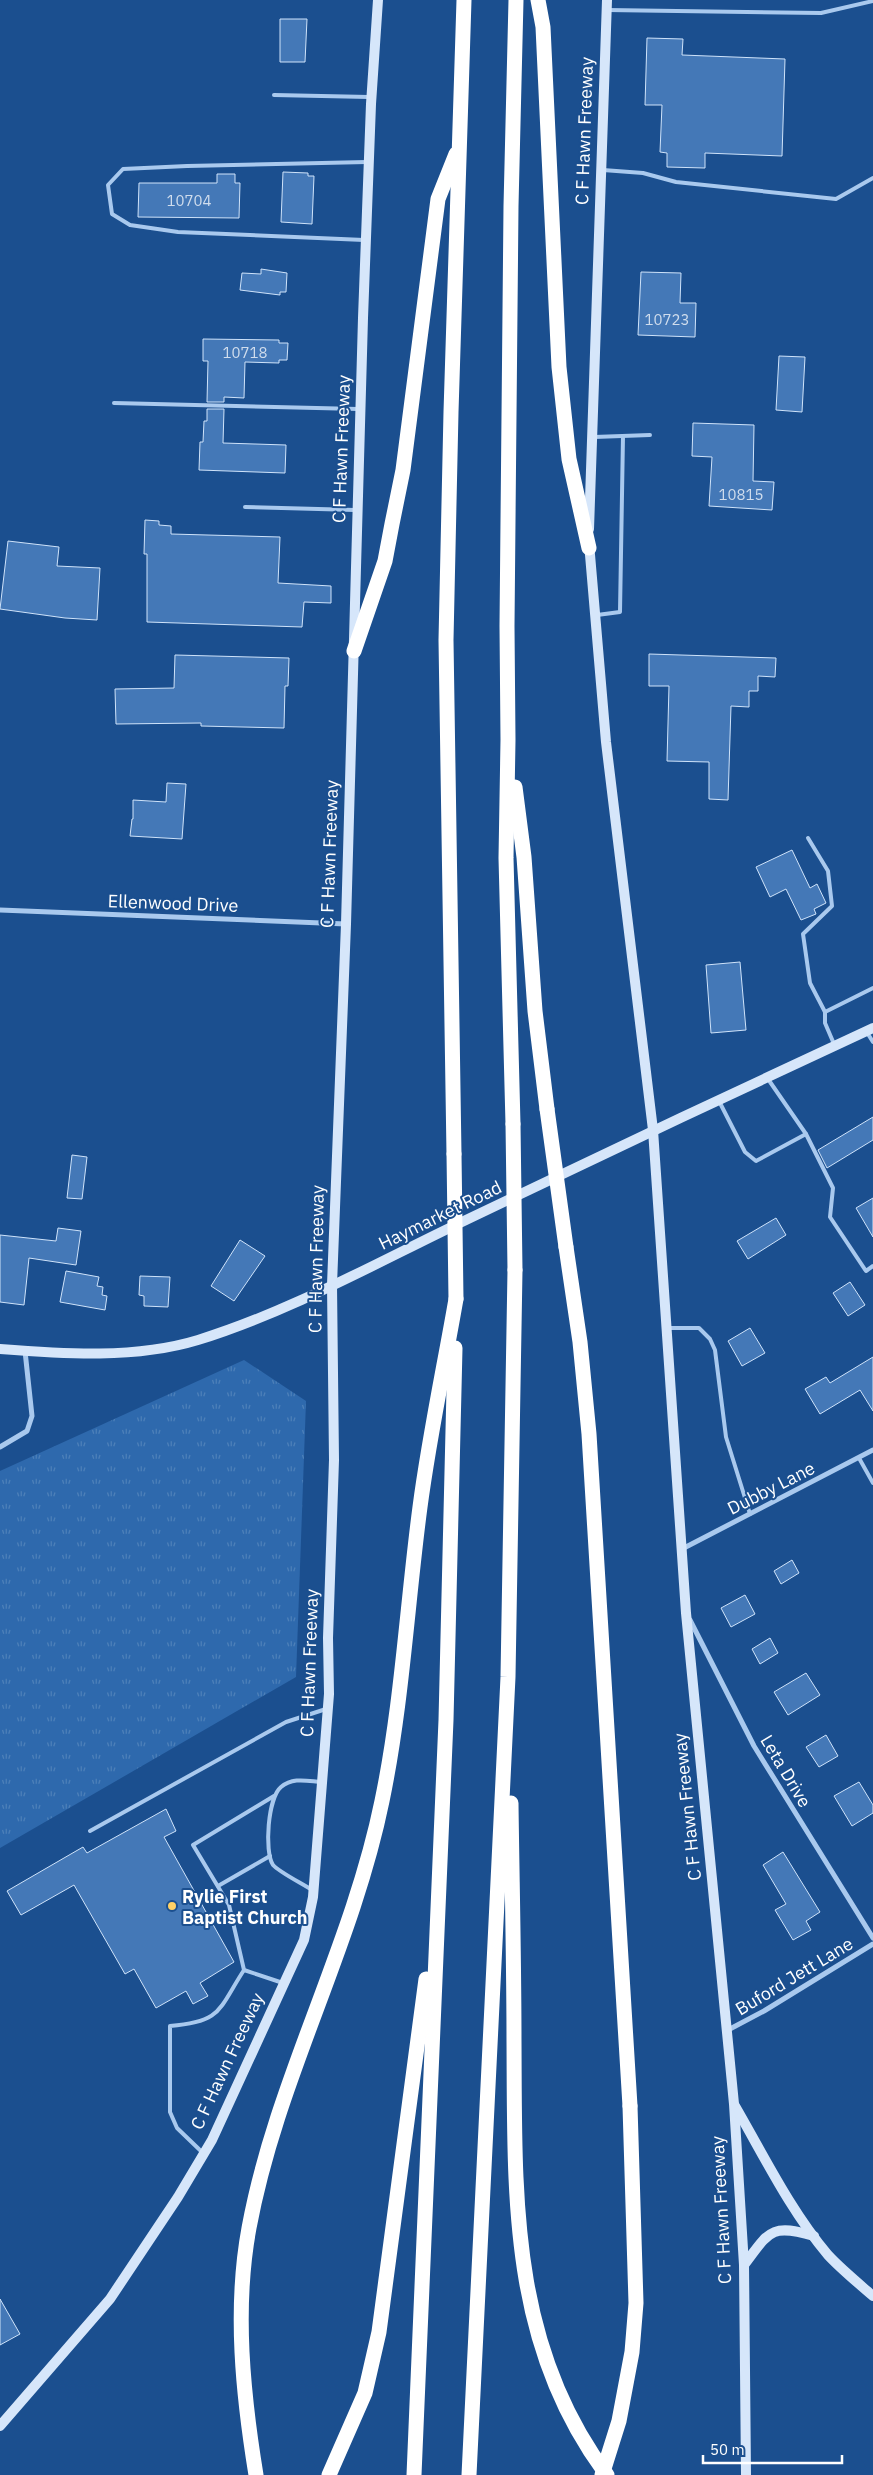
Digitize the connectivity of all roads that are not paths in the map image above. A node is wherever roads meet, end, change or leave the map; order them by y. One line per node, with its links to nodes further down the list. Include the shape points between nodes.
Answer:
1 (378, 0): 8 (main road, C F Hawn Freeway)
2 (464, 0): 9 (highway)
3 (516, 0): 24 (highway, via 509,400)
4 (538, 0): 21 (highway, via 543,27 559,367 570,459)
5 (873, 2): 6 (lane, via 821,13)
6 (607, 5): 11 (main road, C F Hawn Freeway)
7 (274, 95): 8 (lane)
8 (372, 97): 10 (main road, C F Hawn Freeway)
9 (461, 143): 23 (highway, via 438,199 404,460 385,561); 39 (highway, bridge, via 446,640)
10 (369, 162): 13 (main road, C F Hawn Freeway); 13 (lane, via 123,169 108,185 112,214 130,225 178,232)
11 (601, 170): 12 (lane, via 643,173 676,182 836,199); 18 (main road, C F Hawn Freeway)
12 (873, 178)
13 (366, 240): 15 (main road, C F Hawn Freeway)
14 (114, 403): 15 (lane)
15 (361, 409): 20 (main road, C F Hawn Freeway)
16 (650, 435): 17 (lane)
17 (623, 436): 18 (lane); 22 (lane, via 620,612)
18 (592, 437): 21 (main road, C F Hawn Freeway)
19 (245, 506): 20 (lane)
20 (358, 510): 23 (main road, C F Hawn Freeway)
21 (589, 548): 22 (main road, C F Hawn Freeway)
22 (595, 615): 35 (main road, C F Hawn Freeway, via 606,742)
23 (354, 651): 27 (main road, C F Hawn Freeway)
24 (508, 740): 50 (highway, bridge, via 506,858 515,1270); 74 (highway, bridge, via 524,858 535,1011 580,1342 589,1434 630,2106 636,2303 632,2352 619,2421)
25 (808, 838): 29 (lane, via 828,871 832,906 803,934 810,983)
26 (0, 910): 27 (street, Ellenwood Drive)
27 (346, 924): 38 (main road, C F Hawn Freeway)
28 (873, 988): 29 (lane)
29 (825, 1012): 32 (lane, via 825,1023)
30 (870, 1029): 31 (lane); 32 (main road, Haymarket Road)
31 (873, 1042)
32 (835, 1046): 33 (main road, Haymarket Road)
33 (767, 1077): 34 (main road, Haymarket Road); 36 (lane)
34 (719, 1099): 35 (main road, Haymarket Road); 36 (lane, via 745,1152 756,1161)
35 (652, 1130): 38 (main road, Haymarket Road); 40 (main road, C F Hawn Freeway)
36 (806, 1134): 37 (lane, via 833,1188 830,1217 866,1271)
37 (873, 1266)
38 (332, 1284): 42 (main road, Haymarket Road, via 197,1340 144,1352); 51 (main road, C F Hawn Freeway, via 334,1460)
39 (456, 1299): 57 (highway, via 446,1720); 70 (highway, via 420,1504 397,1708 382,1801 365,1874 265,2159 249,2230 242,2299 243,2372)
40 (666, 1328): 47 (lane, via 699,1328 715,1350 726,1437); 48 (main road, C F Hawn Freeway)
41 (0, 1349): 42 (main road, Haymarket Road)
42 (25, 1351): 43 (street, via 32,1416 26,1431)
43 (0, 1447)
44 (873, 1450): 45 (street, Dubby Lane)
45 (859, 1458): 46 (lane); 47 (street, Dubby Lane)
46 (873, 1482)
47 (750, 1514): 48 (street, Dubby Lane)
48 (682, 1550): 49 (main road, C F Hawn Freeway)
49 (686, 1613): 59 (street, Leta Drive, via 754,1746); 63 (main road, C F Hawn Freeway)
50 (508, 1677): 73 (highway); 75 (highway, via 515,2144 525,2284 542,2350 565,2406)
51 (328, 1708): 52 (main road, C F Hawn Freeway); 54 (lane, via 286,1722)
52 (323, 1782): 53 (lane, via 295,1779 281,1787); 58 (main road, C F Hawn Freeway)
53 (274, 1796): 55 (lane, via 267,1848); 56 (lane, via 193,1845)
54 (90, 1831)
55 (270, 1856): 56 (lane); 58 (lane, via 274,1866)
56 (218, 1886): 61 (lane, via 229,1905)
57 (438, 1890): 71 (highway, via 379,2332 364,2393); 72 (highway)
58 (314, 1891): 62 (main road, C F Hawn Freeway, via 304,1940)
59 (873, 1938)
60 (873, 1944): 63 (street, Buford Jett Lane)
61 (244, 1970): 62 (lane); 65 (lane, via 213,2017 192,2024 170,2026 170,2112 177,2128)
62 (284, 1983): 65 (main road, C F Hawn Freeway)
63 (728, 2030): 64 (main road, C F Hawn Freeway)
64 (734, 2104): 66 (main road, via 785,2196); 67 (main road, C F Hawn Freeway)
65 (204, 2154): 69 (main road, C F Hawn Freeway, via 110,2299)
66 (814, 2236): 67 (main road, via 788,2228 767,2235); 68 (main road, via 829,2256)
67 (744, 2266): 76 (main road, C F Hawn Freeway)
68 (873, 2296)
69 (0, 2426)
70 (256, 2475)
71 (329, 2475)
72 (414, 2475)
73 (468, 2475)
74 (602, 2475)
75 (607, 2475)
76 (746, 2475)

